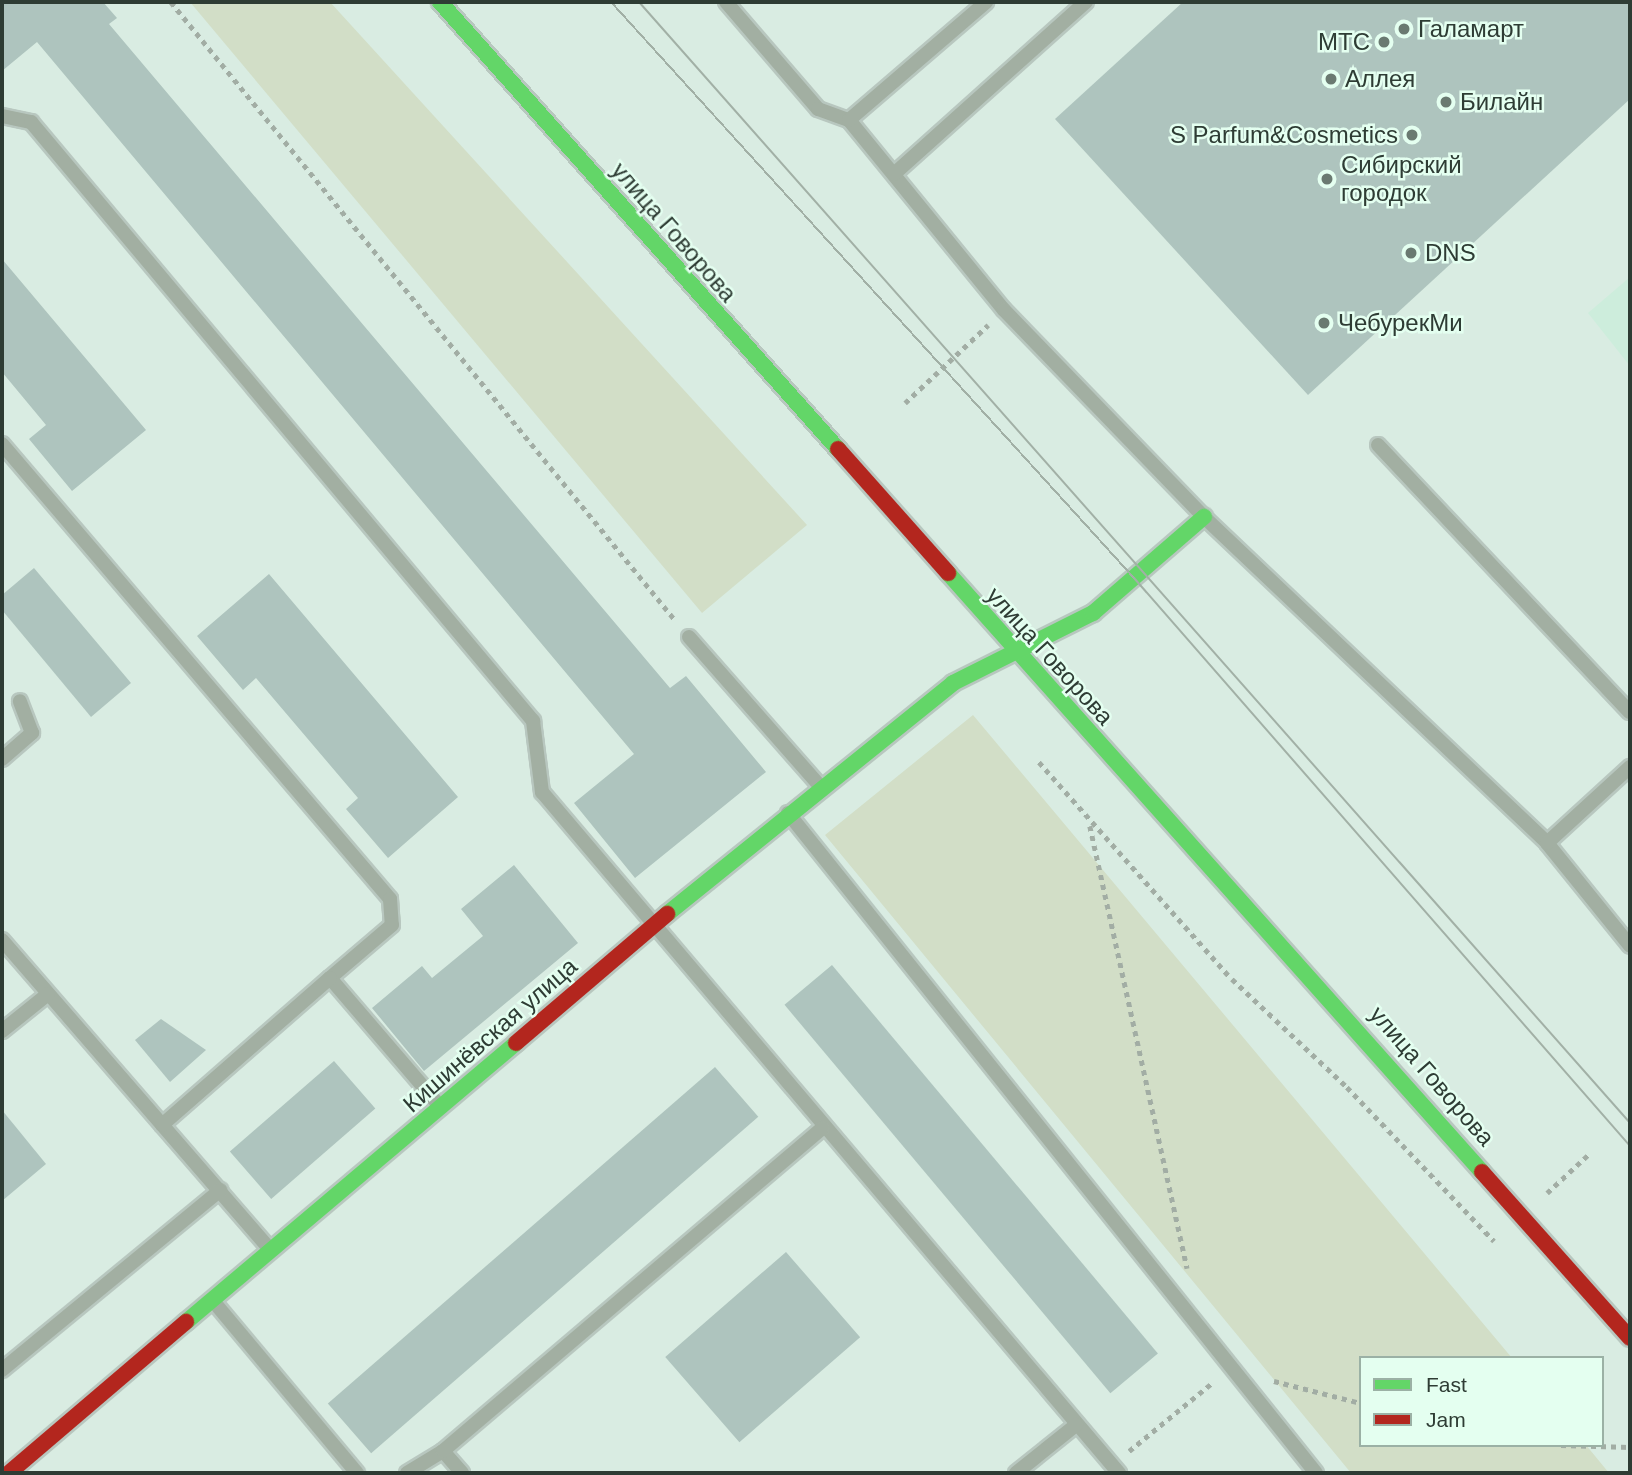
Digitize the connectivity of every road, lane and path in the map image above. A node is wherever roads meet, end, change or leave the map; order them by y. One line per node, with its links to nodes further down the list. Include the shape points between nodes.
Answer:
1 (171, 2): 14 (path)
2 (440, 2): 15 (main road, улица Говорова)
3 (726, 2): 7 (lane, via 818,109)
4 (986, 2): 7 (lane)
5 (1086, 2): 8 (lane)
6 (2, 116): 25 (lane, via 31,122 533,721 542,792)
7 (849, 120): 8 (lane)
8 (894, 174): 9 (lane)
9 (1004, 310): 10 (path); 13 (lane)
10 (905, 403)
11 (2, 444): 28 (lane, via 390,900 392,925)
12 (1378, 445): 17 (lane)
13 (1204, 517): 15 (main road, Кишинёвская улица, via 1093,613); 24 (lane)
14 (689, 637): 21 (lane)
15 (1016, 651): 21 (main road, Кишинёвская улица, via 953,683); 39 (main road, улица Говорова)
16 (20, 701): 18 (lane, via 32,733)
17 (1630, 712)
18 (2, 759)
19 (1039, 762): 23 (path)
20 (1630, 767): 24 (lane)
21 (819, 785): 22 (main road, Кишинёвская улица)
22 (788, 812): 25 (main road, Кишинёвская улица); 51 (lane)
23 (1090, 825): 35 (path); 37 (path)
24 (1547, 843): 27 (lane)
25 (650, 926): 31 (main road, Кишинёвская улица); 33 (lane)
26 (2, 940): 29 (lane)
27 (1630, 946)
28 (330, 978): 31 (lane); 32 (lane)
29 (48, 995): 30 (lane); 32 (lane)
30 (2, 1031)
31 (441, 1108): 36 (main road, Кишинёвская улица)
32 (162, 1125): 34 (lane)
33 (822, 1128): 41 (lane); 44 (lane)
34 (220, 1190): 36 (lane); 40 (lane)
35 (1491, 1244)
36 (272, 1252): 38 (main road, Кишинёвская улица)
37 (1188, 1274)
38 (214, 1301): 45 (main road, Кишинёвская улица); 46 (lane)
39 (1630, 1338)
40 (2, 1370)
41 (1076, 1425): 49 (lane); 50 (lane)
42 (1604, 1446): 43 (path)
43 (1630, 1447)
44 (443, 1451): 47 (lane); 48 (lane)
45 (9, 1473)
46 (358, 1473)
47 (407, 1473)
48 (461, 1473)
49 (1016, 1473)
50 (1119, 1473)
51 (1316, 1473)

